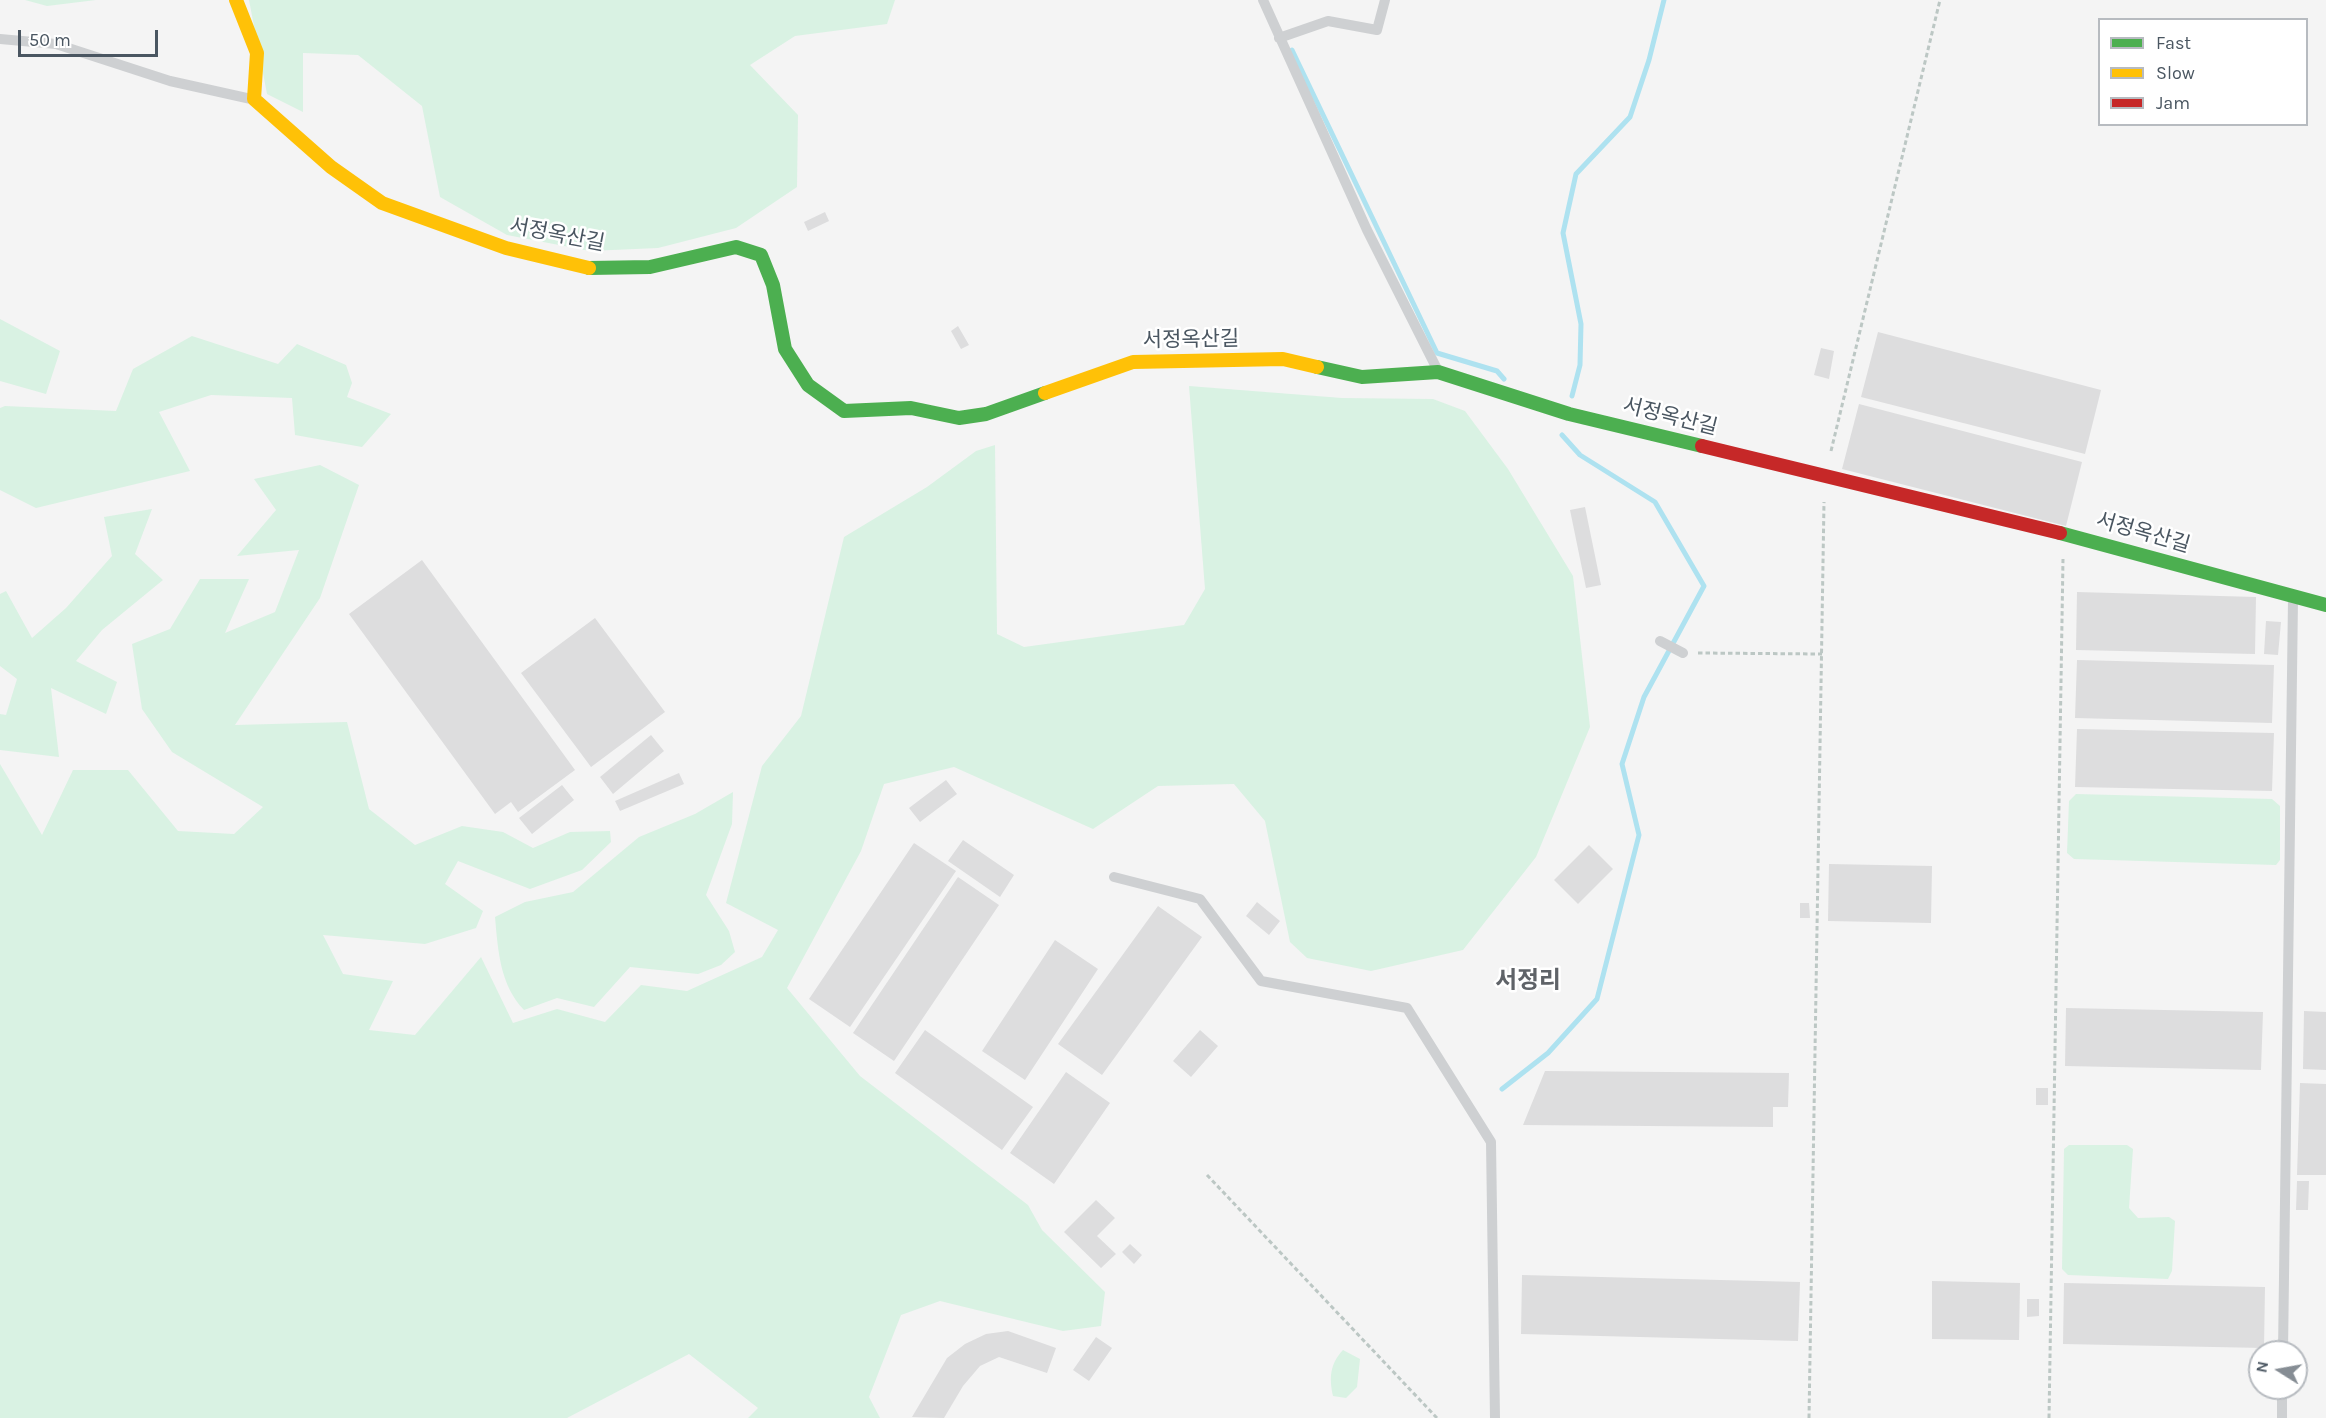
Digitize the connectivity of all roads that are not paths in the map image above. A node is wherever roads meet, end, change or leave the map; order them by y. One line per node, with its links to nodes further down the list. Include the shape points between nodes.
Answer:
1 (236, 0): 6 (street, via 257,53)
2 (1263, 0): 4 (lane)
3 (1385, 0): 4 (lane, via 1377,30 1328,21)
4 (1279, 38): 7 (lane, via 1367,230)
5 (0, 39): 6 (lane, via 56,44 170,81)
6 (254, 99): 7 (street, 서정옥산길, via 331,167 382,203 506,248 590,268 650,267 736,247 761,255 773,285 785,349 808,385 844,411 911,408 959,418 986,414 1132,362 1283,359 1362,377)
7 (1438, 372): 8 (street, 서정옥산길, via 1569,414 2064,534)
8 (2293, 597): 9 (street, 서정옥산길); 13 (lane)
9 (2326, 605)
10 (1660, 641): 11 (lane)
11 (1683, 653)
12 (1114, 878): 15 (lane, via 1200,899 1261,981 1407,1008 1491,1142)
13 (2283, 1340)
14 (2282, 1400): 16 (lane)
15 (1495, 1418)
16 (2282, 1418)

